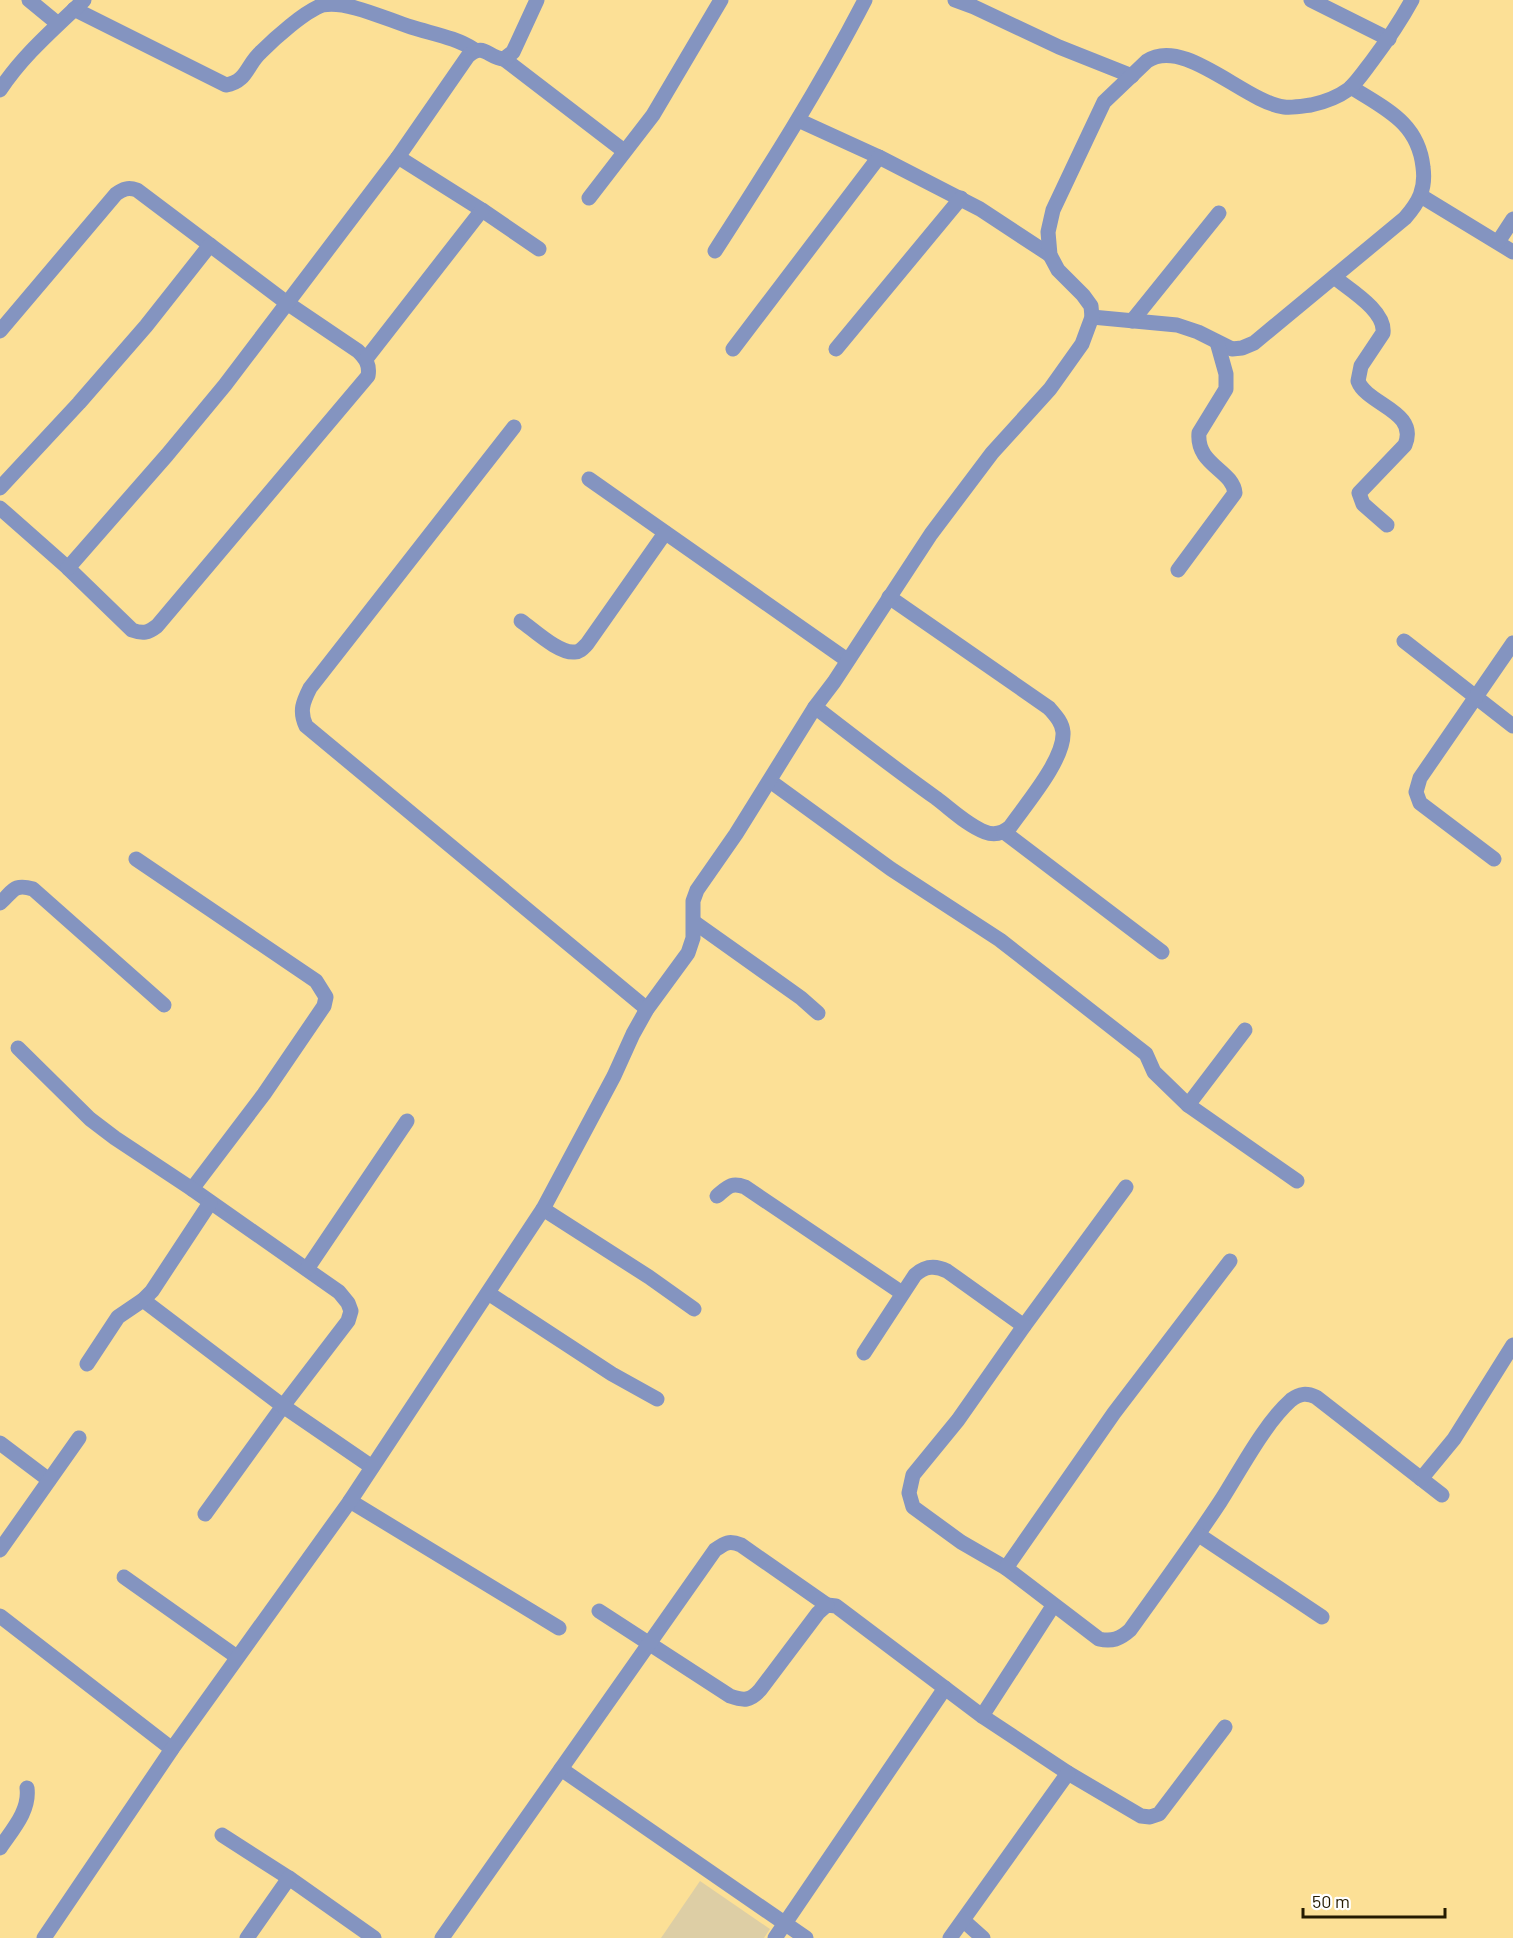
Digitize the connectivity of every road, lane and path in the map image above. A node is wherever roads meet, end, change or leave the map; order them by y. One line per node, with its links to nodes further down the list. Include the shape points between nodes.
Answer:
1 (29, 0): 11 (street)
2 (537, 0): 14 (street, via 517,45)
3 (721, 0): 19 (street, via 653,115)
4 (866, 0): 18 (street)
5 (955, 0): 8 (street)
6 (1311, 0): 12 (street)
7 (1412, 0): 12 (street)
8 (976, 3): 15 (street, via 1059,47)
9 (361, 4): 10 (street, via 324,4 314,10 258,54 235,84 226,85); 13 (street)
10 (79, 5): 11 (street)
11 (57, 23): 17 (street)
12 (1389, 39): 16 (street)
13 (475, 50): 14 (street); 20 (street)
14 (504, 59): 19 (street)
15 (1132, 76): 16 (street, via 1154,56 1167,56 1197,64 1271,104 1284,107 1317,104); 33 (street, via 1104,102 1055,205 1049,223)
16 (1351, 87): 22 (street, via 1392,114 1417,141 1424,175)
17 (0, 90)
18 (798, 120): 21 (street); 31 (street)
19 (624, 151): 23 (street)
20 (398, 157): 25 (street); 35 (street)
21 (879, 157): 24 (street); 40 (street)
22 (1422, 196): 28 (street); 34 (street, via 1405,218)
23 (589, 198)
24 (961, 198): 33 (street); 41 (street)
25 (482, 210): 30 (street); 42 (street)
26 (1219, 213): 37 (street)
27 (1513, 219): 28 (street)
28 (1498, 242): 32 (street)
29 (210, 245): 35 (street); 38 (street, via 137,190 124,189); 45 (street, via 146,326)
30 (539, 249)
31 (715, 251)
32 (1513, 252)
33 (1050, 255): 36 (street, via 1058,270 1091,306)
34 (1334, 277): 39 (street, via 1254,343 1237,349); 47 (street, via 1380,315 1383,333 1361,366 1358,381 1399,416 1408,430 1405,444 1359,493 1363,504)
35 (287, 303): 42 (street); 49 (street, via 225,385)
36 (1092, 317): 37 (street); 51 (street, via 1077,352 1050,389 992,453)
37 (1132, 321): 39 (street, via 1177,325)
38 (0, 331)
39 (1217, 342): 50 (street, via 1226,389 1198,439 1201,452 1233,484 1235,493)
40 (733, 349)
41 (836, 349)
42 (366, 359): 49 (street, via 368,376 157,627 149,632 132,630)
43 (514, 427): 67 (street, via 310,688 301,716 306,726)
44 (590, 479): 48 (street)
45 (0, 489)
46 (0, 508): 49 (street)
47 (1387, 525)
48 (665, 533): 52 (street, via 580,651 558,648); 55 (street)
49 (68, 568)
50 (1178, 570)
51 (889, 597): 55 (street); 60 (street, via 1058,718 1063,731 1057,759)
52 (521, 621)
53 (1404, 642): 56 (street)
54 (1513, 644): 56 (street)
55 (847, 660): 57 (street)
56 (1477, 697): 58 (street); 62 (street, via 1420,778 1416,792 1420,803)
57 (815, 707): 59 (street); 60 (street, via 973,826 987,833)
58 (1513, 726)
59 (770, 781): 64 (street, via 697,890); 71 (street, via 1056,983 1146,1054 1154,1072)
60 (1004, 832): 65 (street)
61 (136, 859): 75 (street, via 316,981 326,997 324,1006 264,1094)
62 (1494, 859)
63 (0, 903): 66 (street, via 13,888 33,889)
64 (694, 922): 67 (street, via 687,953); 68 (street)
65 (1162, 952)
66 (164, 1005)
67 (647, 1009): 78 (street)
68 (818, 1013)
69 (1245, 1030): 71 (street)
70 (18, 1048): 75 (street, via 90,1119)
71 (1188, 1105): 73 (street)
72 (407, 1122): 80 (street)
73 (1297, 1181)
74 (1126, 1187): 85 (street)
75 (192, 1189): 77 (street)
76 (717, 1196): 82 (street, via 729,1186 745,1187)
77 (210, 1203): 80 (street); 83 (street)
78 (543, 1209): 81 (street); 84 (street)
79 (1230, 1261): 101 (street, via 1114,1413)
80 (307, 1269): 90 (street, via 339,1292 351,1311 348,1321)
81 (488, 1293): 89 (street); 93 (street)
82 (902, 1293): 85 (street, via 921,1270 939,1267); 87 (street)
83 (143, 1300): 88 (street, via 118,1317); 90 (street)
84 (694, 1309)
85 (1024, 1326): 101 (street, via 958,1420 913,1475 909,1493 913,1507 920,1513)
86 (1513, 1345): 94 (street, via 1454,1439)
87 (864, 1353)
88 (87, 1364)
89 (657, 1399)
90 (283, 1406): 93 (street); 98 (street)
91 (79, 1438): 95 (street)
92 (0, 1443): 95 (street)
93 (372, 1467): 97 (street)
94 (1421, 1479): 96 (street); 99 (street, via 1316,1397 1300,1394 1268,1429)
95 (49, 1480): 100 (street)
96 (1442, 1495)
97 (350, 1502): 108 (street); 110 (street)
98 (205, 1514)
99 (1198, 1535): 104 (street, via 1123,1637 1099,1639); 107 (street)
100 (0, 1550)
101 (1006, 1568): 104 (street)
102 (124, 1577): 110 (street)
103 (827, 1605): 109 (street, via 754,1698 746,1700 730,1696); 109 (street, via 754,1553 726,1542 715,1551); 111 (street, via 845,1611)
104 (1053, 1606): 112 (street)
105 (599, 1611): 109 (street)
106 (0, 1616): 114 (street)
107 (1322, 1617)
108 (559, 1628)
109 (650, 1645): 115 (street)
110 (237, 1657): 114 (street)
111 (945, 1688): 112 (street); 122 (street)
112 (982, 1716): 116 (street)
113 (1224, 1727): 116 (street, via 1159,1814 1149,1817 1140,1816)
114 (172, 1749): 123 (street)
115 (561, 1769): 122 (street); 126 (street)
116 (1068, 1773): 121 (street)
117 (27, 1788): 119 (street, via 24,1812)
118 (222, 1835): 120 (street)
119 (0, 1848)
120 (289, 1878): 124 (street); 125 (street)
121 (964, 1921): 129 (street); 130 (street)
122 (786, 1923): 127 (street); 128 (street)
123 (44, 1938)
124 (247, 1938)
125 (374, 1938)
126 (442, 1938)
127 (776, 1938)
128 (806, 1938)
129 (950, 1938)
130 (984, 1938)

